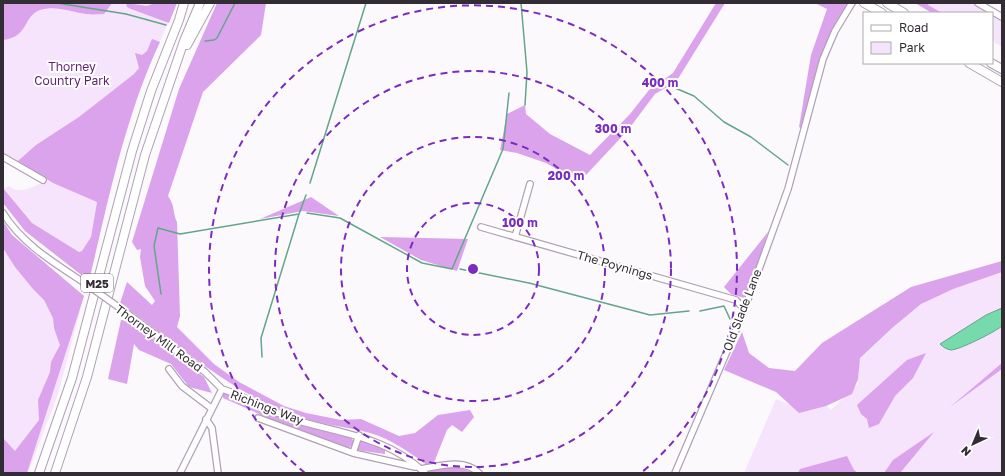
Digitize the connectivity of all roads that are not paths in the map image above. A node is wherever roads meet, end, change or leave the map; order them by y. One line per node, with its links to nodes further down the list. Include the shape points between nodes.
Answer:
1 (184, 3): 12 (highway)
2 (189, 3): 12 (highway, M25)
3 (200, 3): 13 (highway, M25)
4 (210, 3): 13 (highway)
5 (852, 3): 24 (street, Old Slade Lane, via 835,31 824,59 788,189)
6 (864, 3): 9 (highway)
7 (887, 3): 10 (highway)
8 (978, 3): 11 (street)
9 (880, 12)
10 (902, 12)
11 (1002, 17)
12 (179, 20): 33 (highway, M25, via 151,91 132,150 72,378)
13 (180, 58): 34 (highway, M25, via 140,171 88,377)
14 (972, 64): 17 (highway)
15 (993, 64): 16 (highway)
16 (1002, 70)
17 (1002, 82)
18 (3, 157): 19 (street)
19 (43, 180)
20 (530, 184): 23 (street)
21 (3, 213): 26 (street, Thorney Mill Road, bridge, via 21,236 205,372)
22 (481, 227): 23 (street, The Poynings)
23 (515, 237): 24 (street, The Poynings, via 736,300)
24 (744, 309): 38 (street, Old Slade Lane)
25 (169, 369): 27 (street, Thorney Mill Road, via 182,386)
26 (222, 389): 27 (street); 30 (street, Richings Way, via 298,420)
27 (211, 408): 29 (street)
28 (258, 418): 31 (street, Richings Way)
29 (206, 419): 35 (street); 36 (street, via 212,428)
30 (359, 435): 31 (street); 32 (street, Richings Way, via 384,445)
31 (353, 453): 32 (street, Richings Way)
32 (422, 470): 37 (street, via 461,464 474,468)
33 (39, 473)
34 (55, 473)
35 (180, 473)
36 (218, 473)
37 (479, 473)
38 (675, 473)

